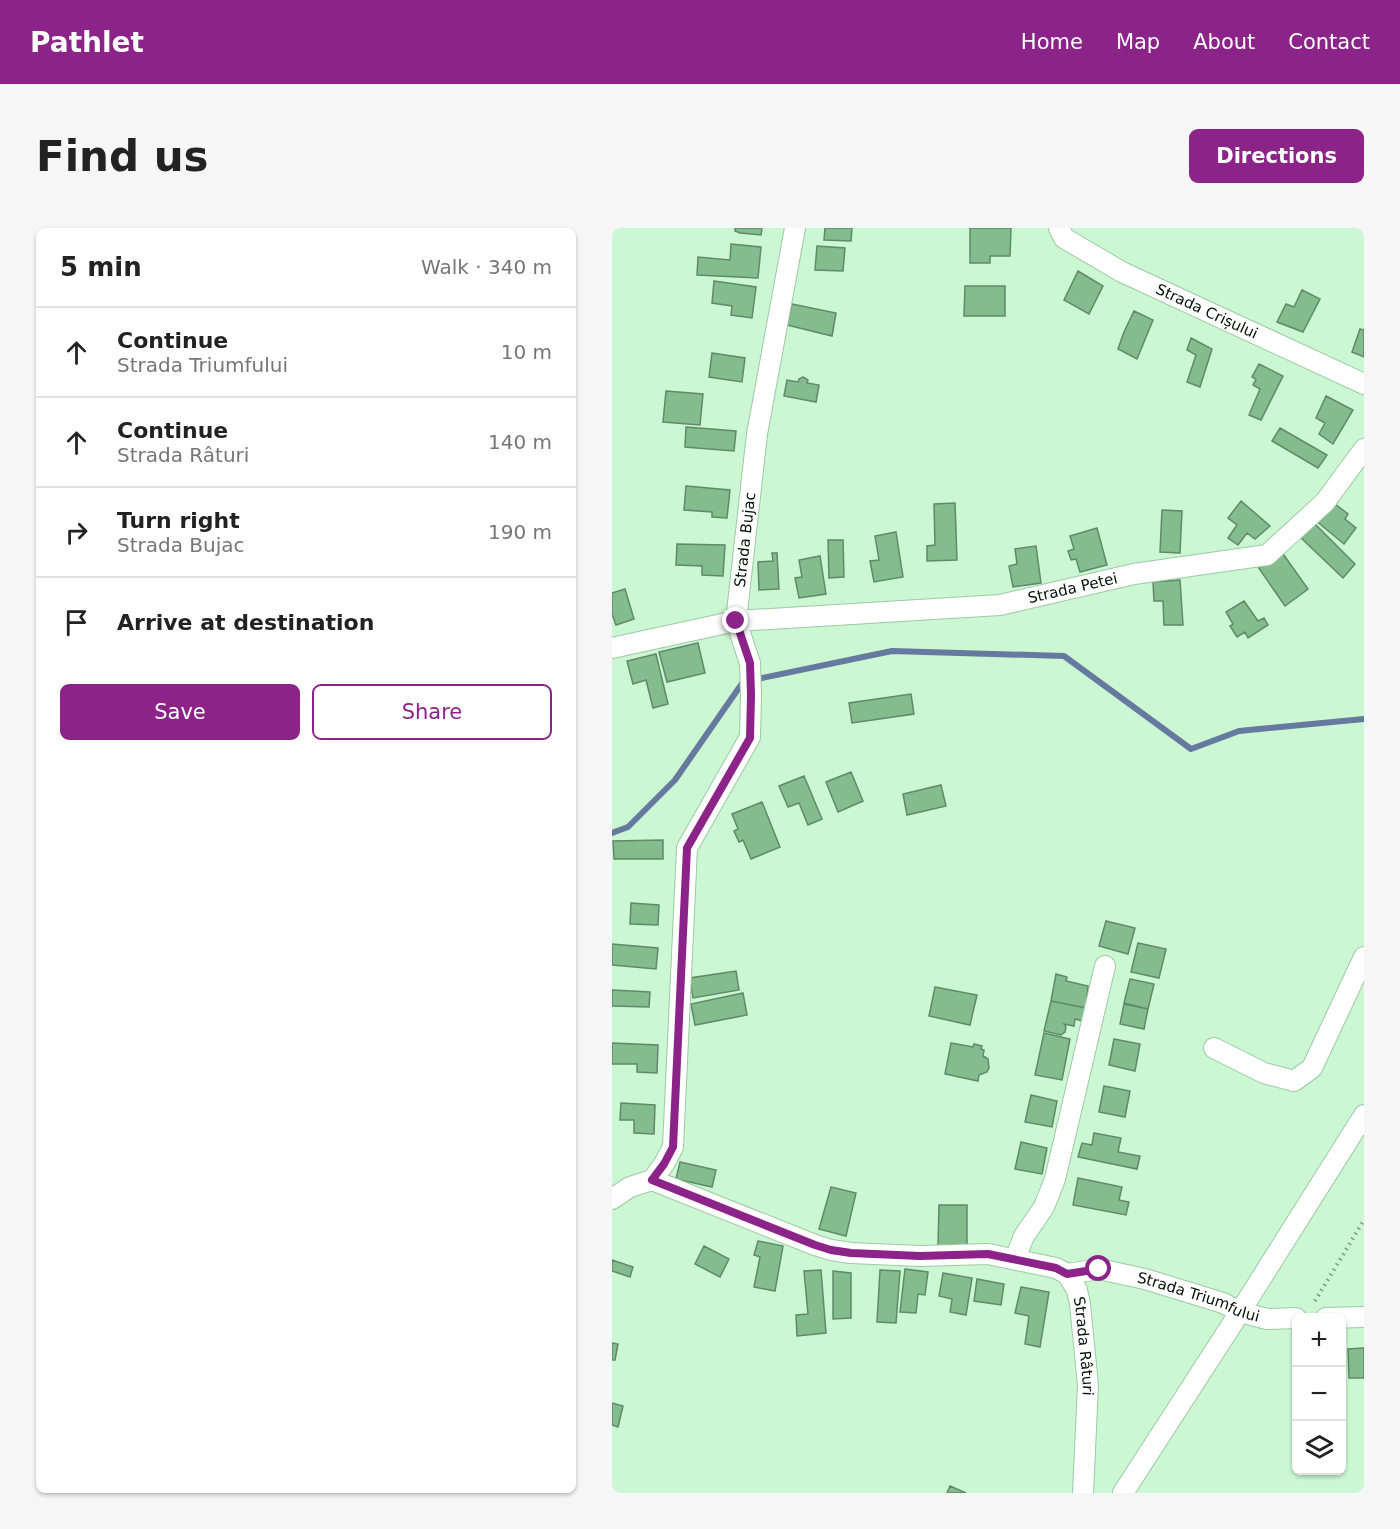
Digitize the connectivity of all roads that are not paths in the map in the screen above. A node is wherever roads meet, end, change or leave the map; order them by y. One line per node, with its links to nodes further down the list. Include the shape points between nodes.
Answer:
1 (795, 228): 5 (street, Strada Bujac, via 757,434)
2 (1059, 228): 3 (street, Strada Crișului, via 1064,238 1122,272)
3 (1364, 384)
4 (1364, 450): 5 (street, Strada Petei, via 1325,502 1267,555 1134,574 1000,605)
5 (736, 621): 6 (street, Strada Petei); 11 (street, Strada Bujac, via 750,663 750,738 687,848 673,1147)
6 (612, 648)
7 (1364, 957): 9 (street, via 1312,1068 1294,1081 1264,1073)
8 (1105, 966): 13 (street, via 1055,1179)
9 (1214, 1048)
10 (1364, 1115): 15 (street)
11 (652, 1180): 12 (street, via 630,1187); 13 (street, via 831,1250 920,1256 988,1254)
12 (612, 1199)
13 (1015, 1259): 14 (street)
14 (1067, 1274): 15 (street, Strada Triumfului, via 1099,1269 1133,1276 1223,1302); 19 (street, Strada Râturi, via 1080,1304 1088,1385)
15 (1240, 1312): 16 (street, Strada Triumfului, via 1267,1319); 20 (street)
16 (1292, 1316)
17 (1346, 1316): 18 (street, Strada Triumfului)
18 (1364, 1317)
19 (1083, 1493)
20 (1123, 1493)

